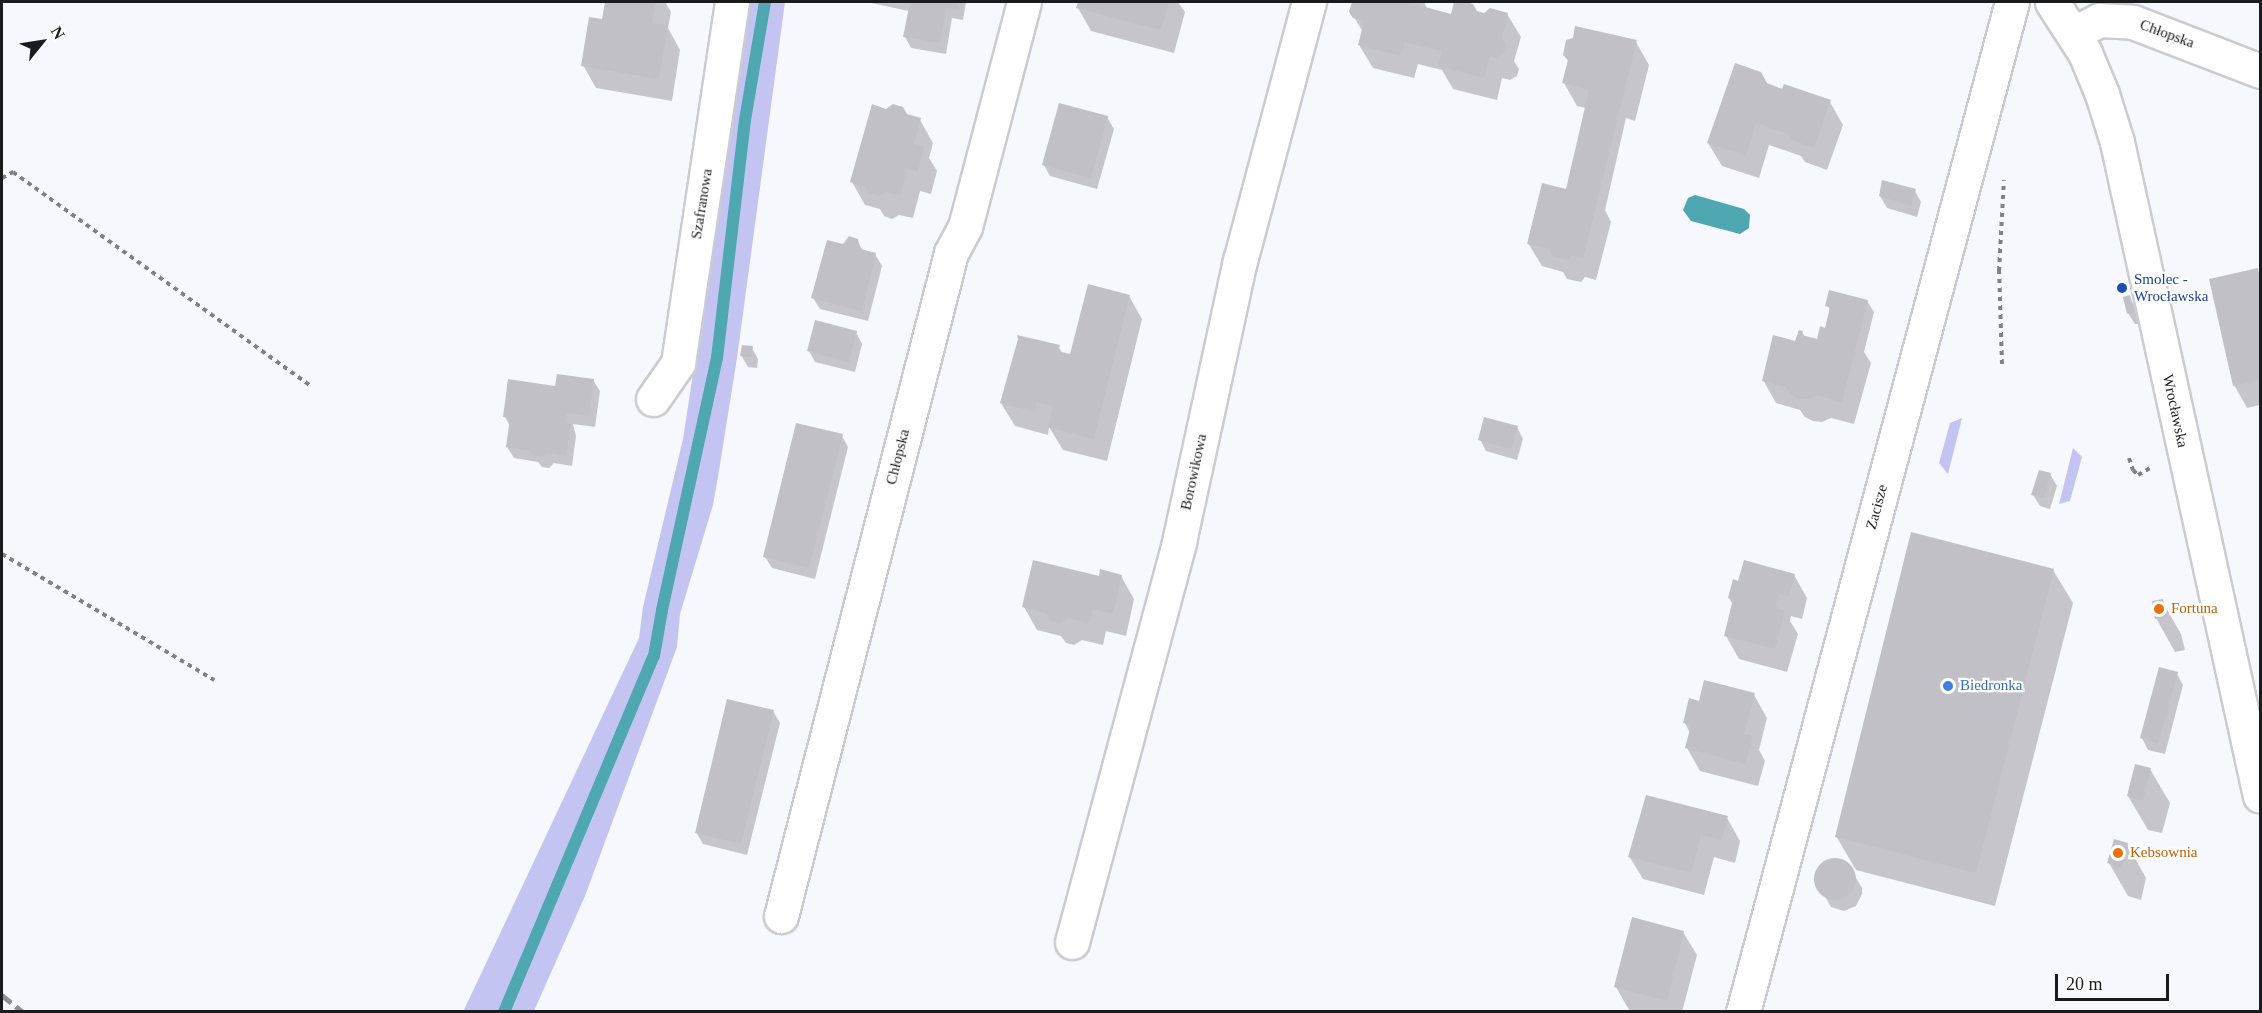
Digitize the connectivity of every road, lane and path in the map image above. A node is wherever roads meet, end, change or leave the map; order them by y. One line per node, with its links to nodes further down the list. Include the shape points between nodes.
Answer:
1 (732, 2): 12 (street, Szafranowa, via 678,363)
2 (1023, 2): 16 (street, Chłopska, via 965,227 951,253)
3 (1309, 2): 17 (street, Borowikowa, via 1240,261 1179,542)
4 (2012, 2): 18 (street, Zacisze)
5 (2052, 2): 6 (street)
6 (2074, 33): 7 (street, Chłopska, via 2099,20 2133,22); 15 (street, Wrocławska, via 2102,94 2126,177)
7 (2260, 71)
8 (2005, 174): 10 (path, via 1999,271)
9 (2, 178): 11 (path, via 13,172)
10 (2002, 364)
11 (311, 386)
12 (652, 399)
13 (2, 554): 14 (path)
14 (214, 680)
15 (2260, 796)
16 (781, 916)
17 (1072, 942)
18 (1743, 1011)

